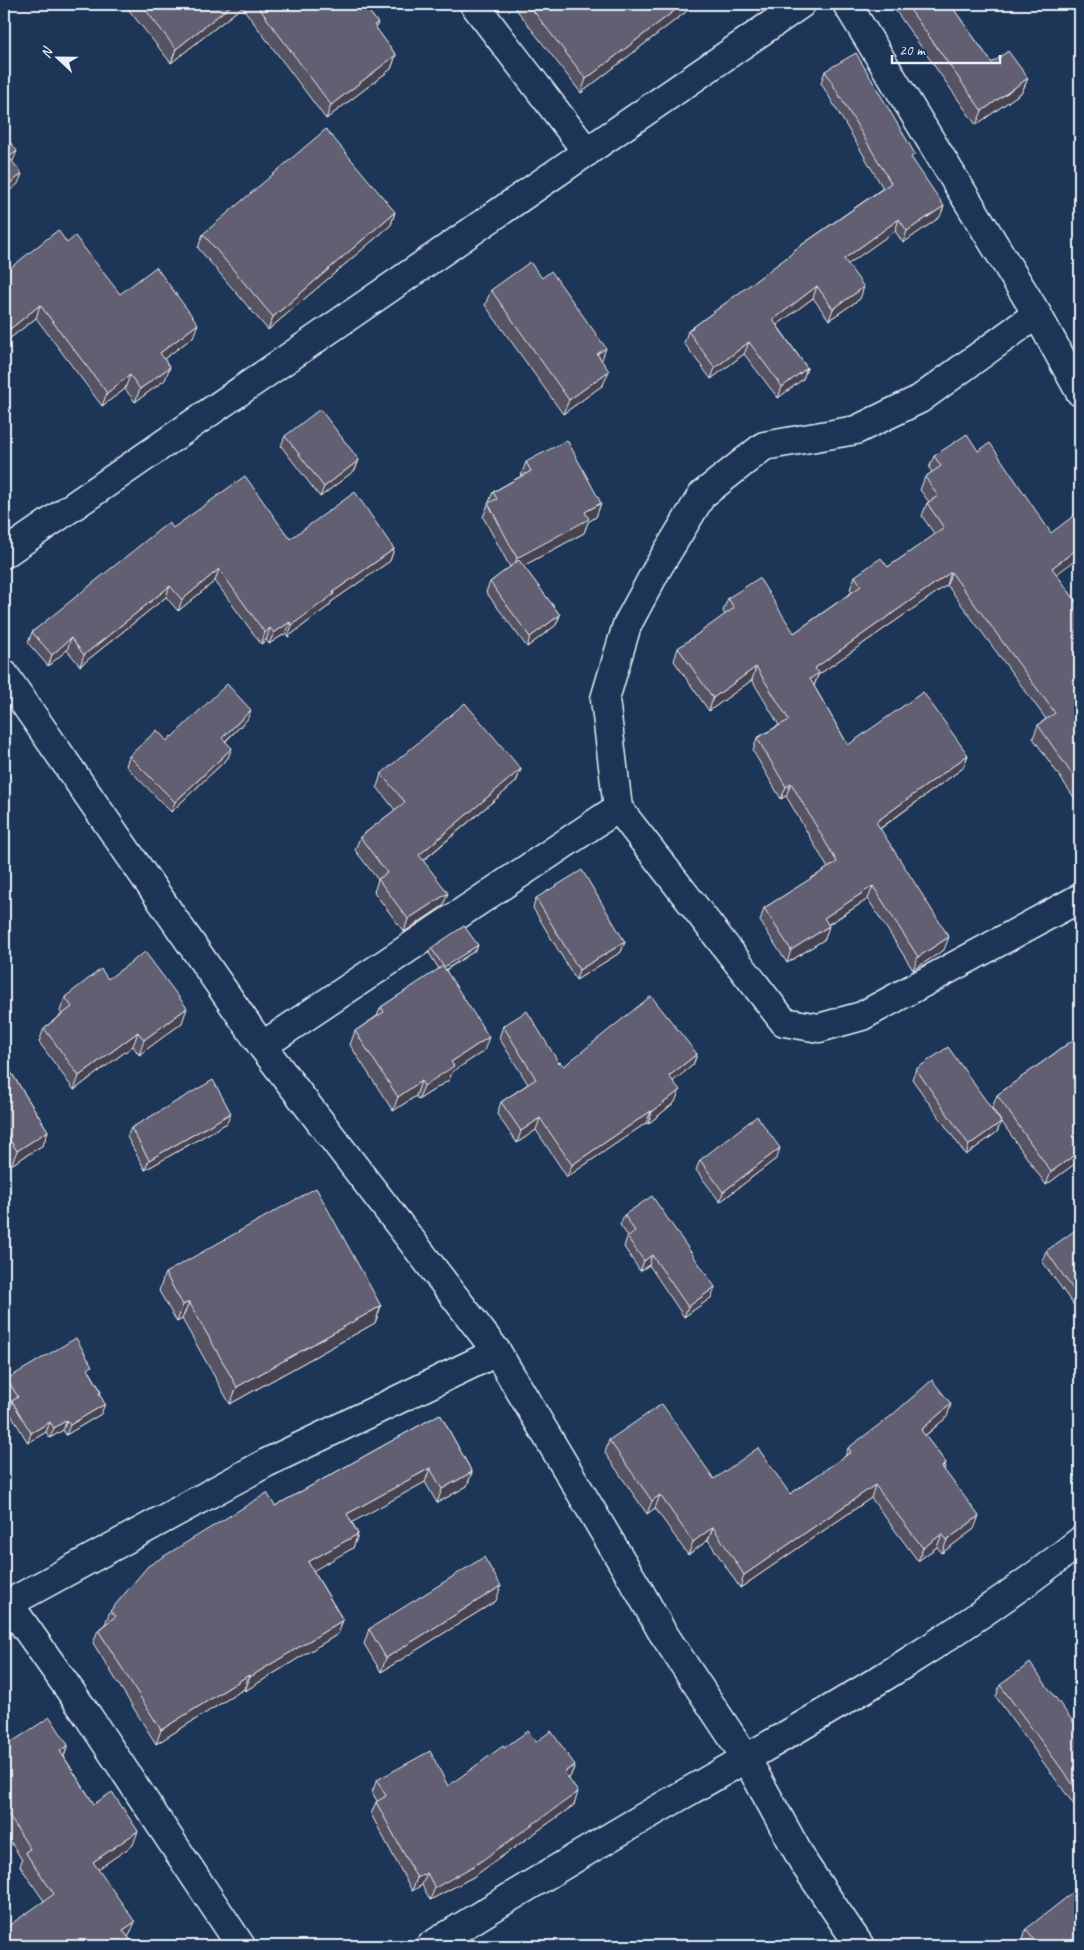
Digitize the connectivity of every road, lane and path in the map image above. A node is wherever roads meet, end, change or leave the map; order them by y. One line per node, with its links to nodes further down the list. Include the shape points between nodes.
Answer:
1 (474, 4): 4 (street)
2 (801, 4): 4 (street)
3 (847, 4): 5 (street)
4 (587, 152): 7 (street)
5 (1037, 314): 6 (street); 9 (street, via 920,400 856,430 764,446 702,495 627,625 605,699)
6 (1080, 392)
7 (4, 554)
8 (4, 674): 11 (street)
9 (618, 808): 10 (street, via 784,1022 819,1028 862,1016); 11 (street)
10 (1080, 898)
11 (262, 1046): 12 (street)
12 (497, 1352): 14 (street, via 266,1463); 15 (street, via 661,1630)
13 (1080, 1541): 15 (street, via 1030,1580 909,1662)
14 (6, 1605): 16 (street, via 88,1716)
15 (746, 1758): 17 (street); 18 (street, via 805,1865)
16 (241, 1946)
17 (430, 1946)
18 (860, 1946)

